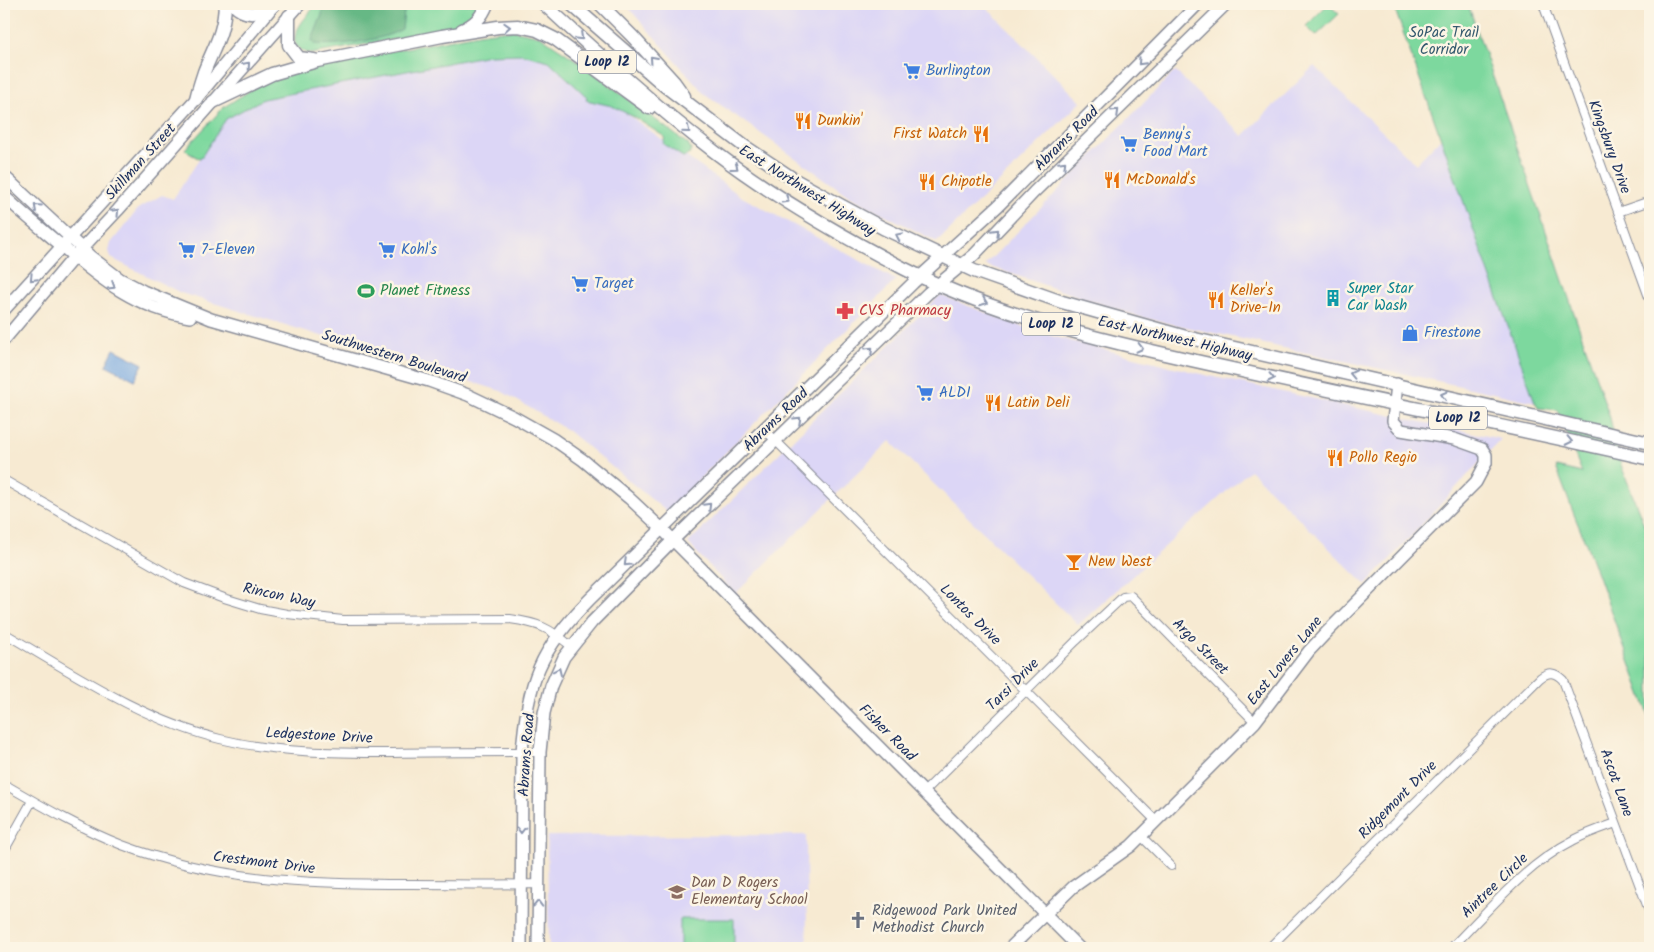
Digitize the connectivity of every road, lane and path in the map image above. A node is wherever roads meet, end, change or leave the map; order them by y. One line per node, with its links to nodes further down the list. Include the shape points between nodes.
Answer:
1 (225, 4): 17 (main road, via 221,33)
2 (233, 4): 3 (main road, via 247,14 255,14)
3 (274, 4): 17 (main road, Skillman Street)
4 (300, 4): 12 (main road, Skillman Street)
5 (487, 4): 14 (main road, via 472,26)
6 (544, 4): 20 (main road, East Northwest Highway / Loop 12, one-way to 20)
7 (571, 4): 19 (main road, East Northwest Highway / Loop 12)
8 (600, 4): 19 (main road, one-way to 8, via 674,82)
9 (1198, 4): 13 (main road, Abrams Road)
10 (1226, 4): 15 (main road, Abrams Road)
11 (1543, 4): 30 (street, Kingsbury Drive)
12 (289, 16): 16 (main road, via 289,45 292,50 299,58); 18 (main road, Skillman Street, one-way to 12)
13 (1174, 27): 15 (main road); 22 (main road, Abrams Road, one-way to 22)
14 (442, 36): 16 (main road); 20 (main road, one-way to 20, via 498,27 518,26 537,30 569,48 649,108)
15 (1188, 41): 25 (main road, Abrams Road, one-way to 15)
16 (317, 61): 18 (main road, via 272,74)
17 (196, 99): 23 (main road, Skillman Street)
18 (214, 102): 26 (main road, Skillman Street)
19 (695, 110): 21 (main road, East Northwest Highway / Loop 12)
20 (672, 118): 24 (main road, East Northwest Highway / Loop 12, one-way to 24)
21 (721, 129): 24 (main road); 35 (main road, East Northwest Highway / Loop 12, one-way to 21, via 795,180)
22 (1070, 135): 25 (main road); 35 (main road, Abrams Road)
23 (157, 140): 26 (main road); 31 (main road, Skillman Street)
24 (708, 146): 37 (main road, East Northwest Highway / Loop 12, one-way to 37, via 758,183 814,218)
25 (1081, 147): 36 (main road, Abrams Road, one-way to 25)
26 (172, 150): 33 (main road, Skillman Street, one-way to 26)
27 (4, 176): 31 (main road, Southwestern Boulevard, one-way to 27)
28 (4, 196): 32 (main road, Southwestern Boulevard)
29 (1650, 201): 30 (street)
30 (1618, 212): 39 (street, Kingsbury Drive)
31 (71, 237): 32 (main road, Skillman Street); 33 (main road, Southwestern Boulevard)
32 (63, 247): 34 (main road, Southwestern Boulevard); 40 (main road, Skillman Street, one-way to 40)
33 (82, 248): 34 (main road, Skillman Street); 41 (main road, Southwestern Boulevard, via 120,279)
34 (74, 257): 41 (main road, Southwestern Boulevard, one-way to 41, via 109,285 137,300 163,310); 42 (main road, Skillman Street)
35 (942, 258): 36 (main road, East Northwest Highway / Loop 12); 37 (main road, Abrams Road)
36 (960, 266): 38 (main road, Abrams Road); 43 (main road, East Northwest Highway / Loop 12, via 1062,302)
37 (921, 275): 38 (main road, East Northwest Highway / Loop 12); 47 (main road, Abrams Road)
38 (939, 283): 44 (main road, East Northwest Highway / Loop 12, one-way to 44, via 1069,330); 48 (main road, Abrams Road, one-way to 38)
39 (1650, 300)
40 (4, 310)
41 (211, 320): 52 (main road, Southwestern Boulevard, via 429,381 514,416 583,460)
42 (4, 340)
43 (1229, 347): 44 (main road); 45 (main road, East Northwest Highway / Loop 12, one-way to 43)
44 (1224, 368): 46 (main road, East Northwest Highway / Loop 12, one-way to 46)
45 (1397, 384): 46 (main road, East Lovers Lane); 49 (main road, East Northwest Highway / Loop 12, one-way to 45)
46 (1394, 405): 50 (main road, East Northwest Highway / Loop 12, one-way to 50); 62 (main road, East Lovers Lane, via 1393,422 1400,430 1466,442 1482,449 1486,463 1476,482 1309,651)
47 (764, 429): 48 (street, Lontos Drive); 52 (main road, Abrams Road)
48 (775, 442): 53 (main road, Abrams Road, one-way to 48); 60 (street, Lontos Drive)
49 (1650, 442)
50 (1650, 459)
51 (4, 480): 56 (street, Rincon Way, via 184,583 224,598 287,614 343,620 510,619 548,628)
52 (662, 529): 53 (main road, Southwestern Boulevard); 56 (main road, Abrams Road, one-way to 56, via 568,620)
53 (673, 540): 57 (main road, Abrams Road); 66 (main road, Fisher Road)
54 (1123, 597): 60 (street, Tarsi Drive); 62 (street, Argo Street, via 1131,596)
55 (4, 633): 63 (street, Ledgestone Drive, via 124,702 189,730 219,739 294,752)
56 (557, 635): 57 (street, Rincon Way); 59 (main road, Abrams Road)
57 (571, 646): 61 (main road, Abrams Road, one-way to 57)
58 (1547, 673): 69 (street, Ascot Lane, via 1557,673 1563,680); 81 (street, Ridgemont Drive)
59 (530, 690): 61 (main road); 63 (main road, Abrams Road)
60 (1026, 690): 66 (street, Tarsi Drive); 68 (street, Lontos Drive)
61 (548, 697): 64 (main road, Abrams Road)
62 (1255, 722): 68 (main road, East Lovers Lane)
63 (522, 752): 64 (street, Ledgestone Drive); 73 (main road, Abrams Road, one-way to 73)
64 (540, 752): 74 (main road, Abrams Road)
65 (4, 784): 67 (street, Crestmont Drive)
66 (924, 792): 75 (main road, Fisher Road)
67 (32, 801): 71 (street); 73 (street, Crestmont Drive, via 122,845 197,868 244,877 337,884)
68 (1156, 821): 70 (main road, East Lovers Lane)
69 (1616, 823): 76 (street, Ascot Lane); 82 (street, Aintree Circle, via 1574,839 1526,872)
70 (1141, 836): 72 (street); 75 (main road, East Lovers Lane, via 1073,887)
71 (4, 851)
72 (1171, 866)
73 (521, 884): 74 (street, Crestmont Drive); 77 (main road, Abrams Road)
74 (539, 884): 78 (main road, Abrams Road, one-way to 74)
75 (1045, 913): 79 (main road, East Lovers Lane); 80 (main road, Fisher Road)
76 (1650, 913)
77 (521, 948)
78 (538, 948)
79 (1010, 948)
80 (1079, 948)
81 (1269, 948)
82 (1451, 948)

